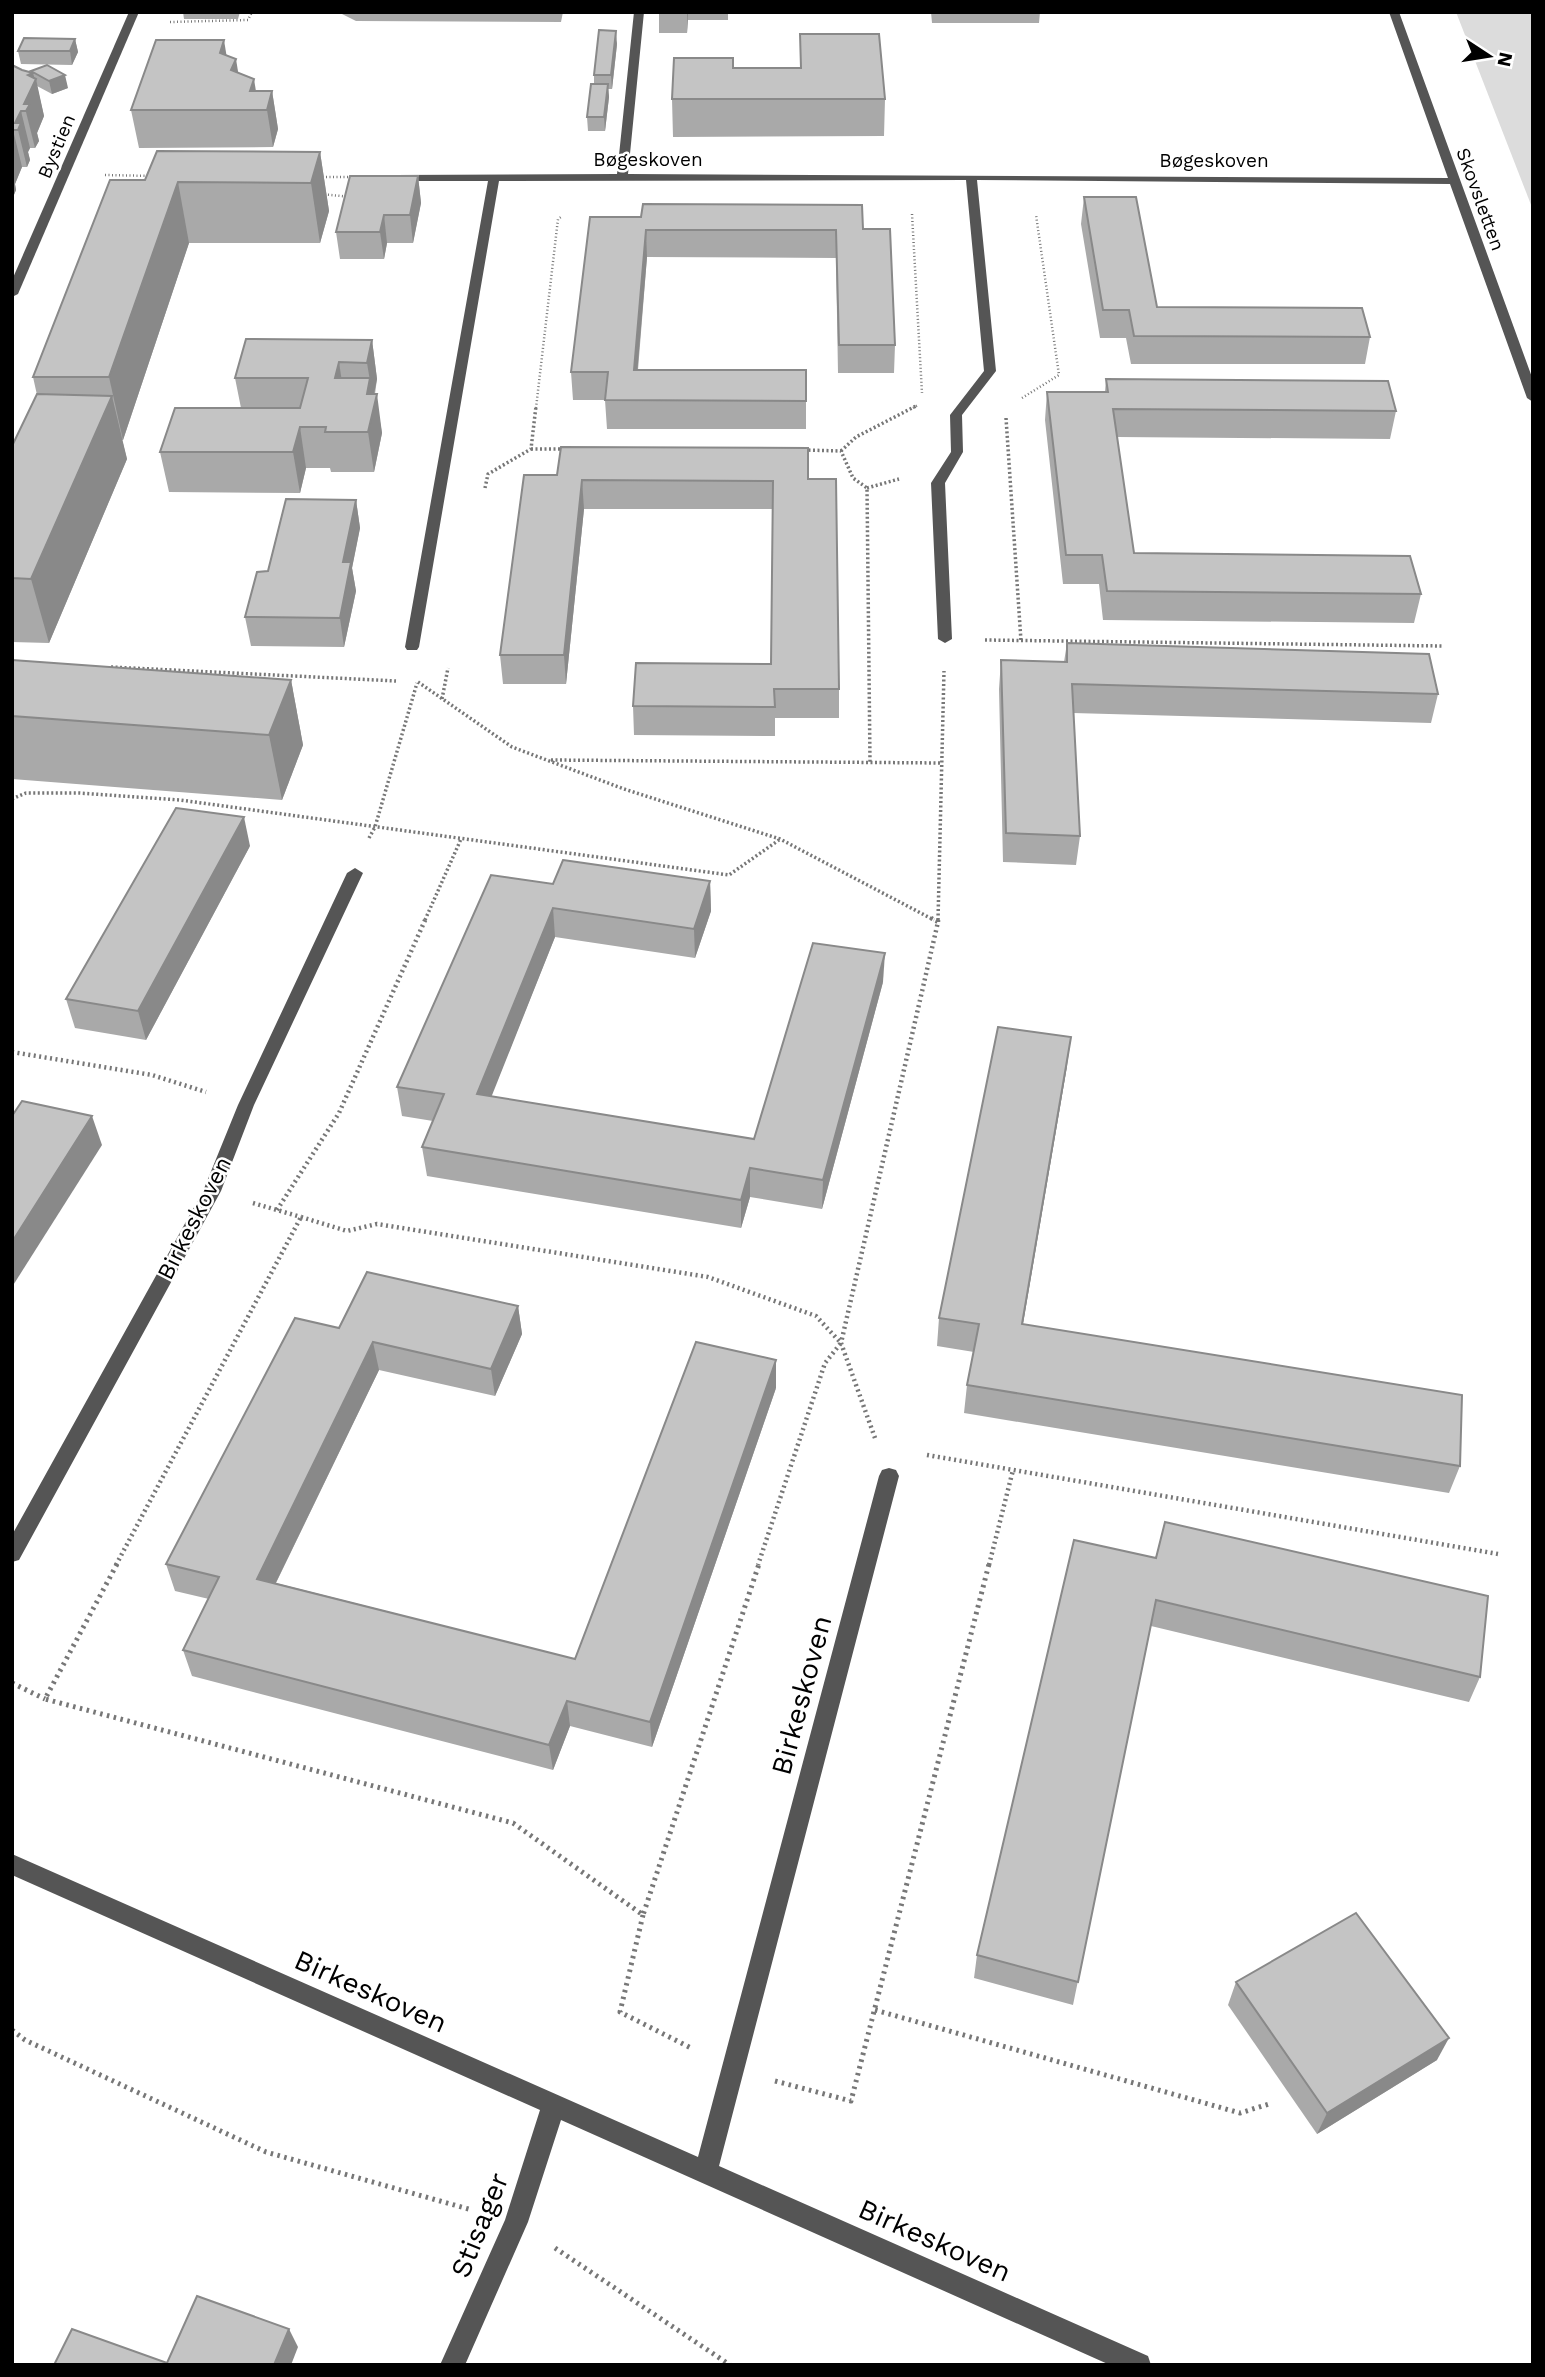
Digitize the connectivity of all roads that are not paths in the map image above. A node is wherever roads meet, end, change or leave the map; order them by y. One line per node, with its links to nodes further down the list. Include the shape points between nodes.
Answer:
1 (639, 12): 6 (street)
2 (1394, 12): 8 (street, Skovsletten)
3 (131, 17): 9 (street, Bystien)
4 (370, 177): 7 (street, Bøgeskoven)
5 (971, 177): 6 (street, Bøgeskoven); 8 (street, Bøgeskoven); 11 (street, via 990,371 956,415 957,452 938,483)
6 (622, 178): 7 (street, Bøgeskoven)
7 (494, 179): 12 (street)
8 (1456, 181): 10 (street, Skovsletten)
9 (12, 293)
10 (1533, 398)
11 (945, 639)
12 (412, 646)
13 (355, 873): 15 (street, Birkeskoven, via 246,1105 212,1191)
14 (889, 1476): 18 (street, Birkeskoven)
15 (12, 1554)
16 (12, 1864): 17 (street, Birkeskoven)
17 (554, 2104): 18 (street, Birkeskoven); 19 (street, Stisager, via 516,2222)
18 (705, 2172): 20 (street, Birkeskoven)
19 (452, 2365)
20 (1139, 2365)

